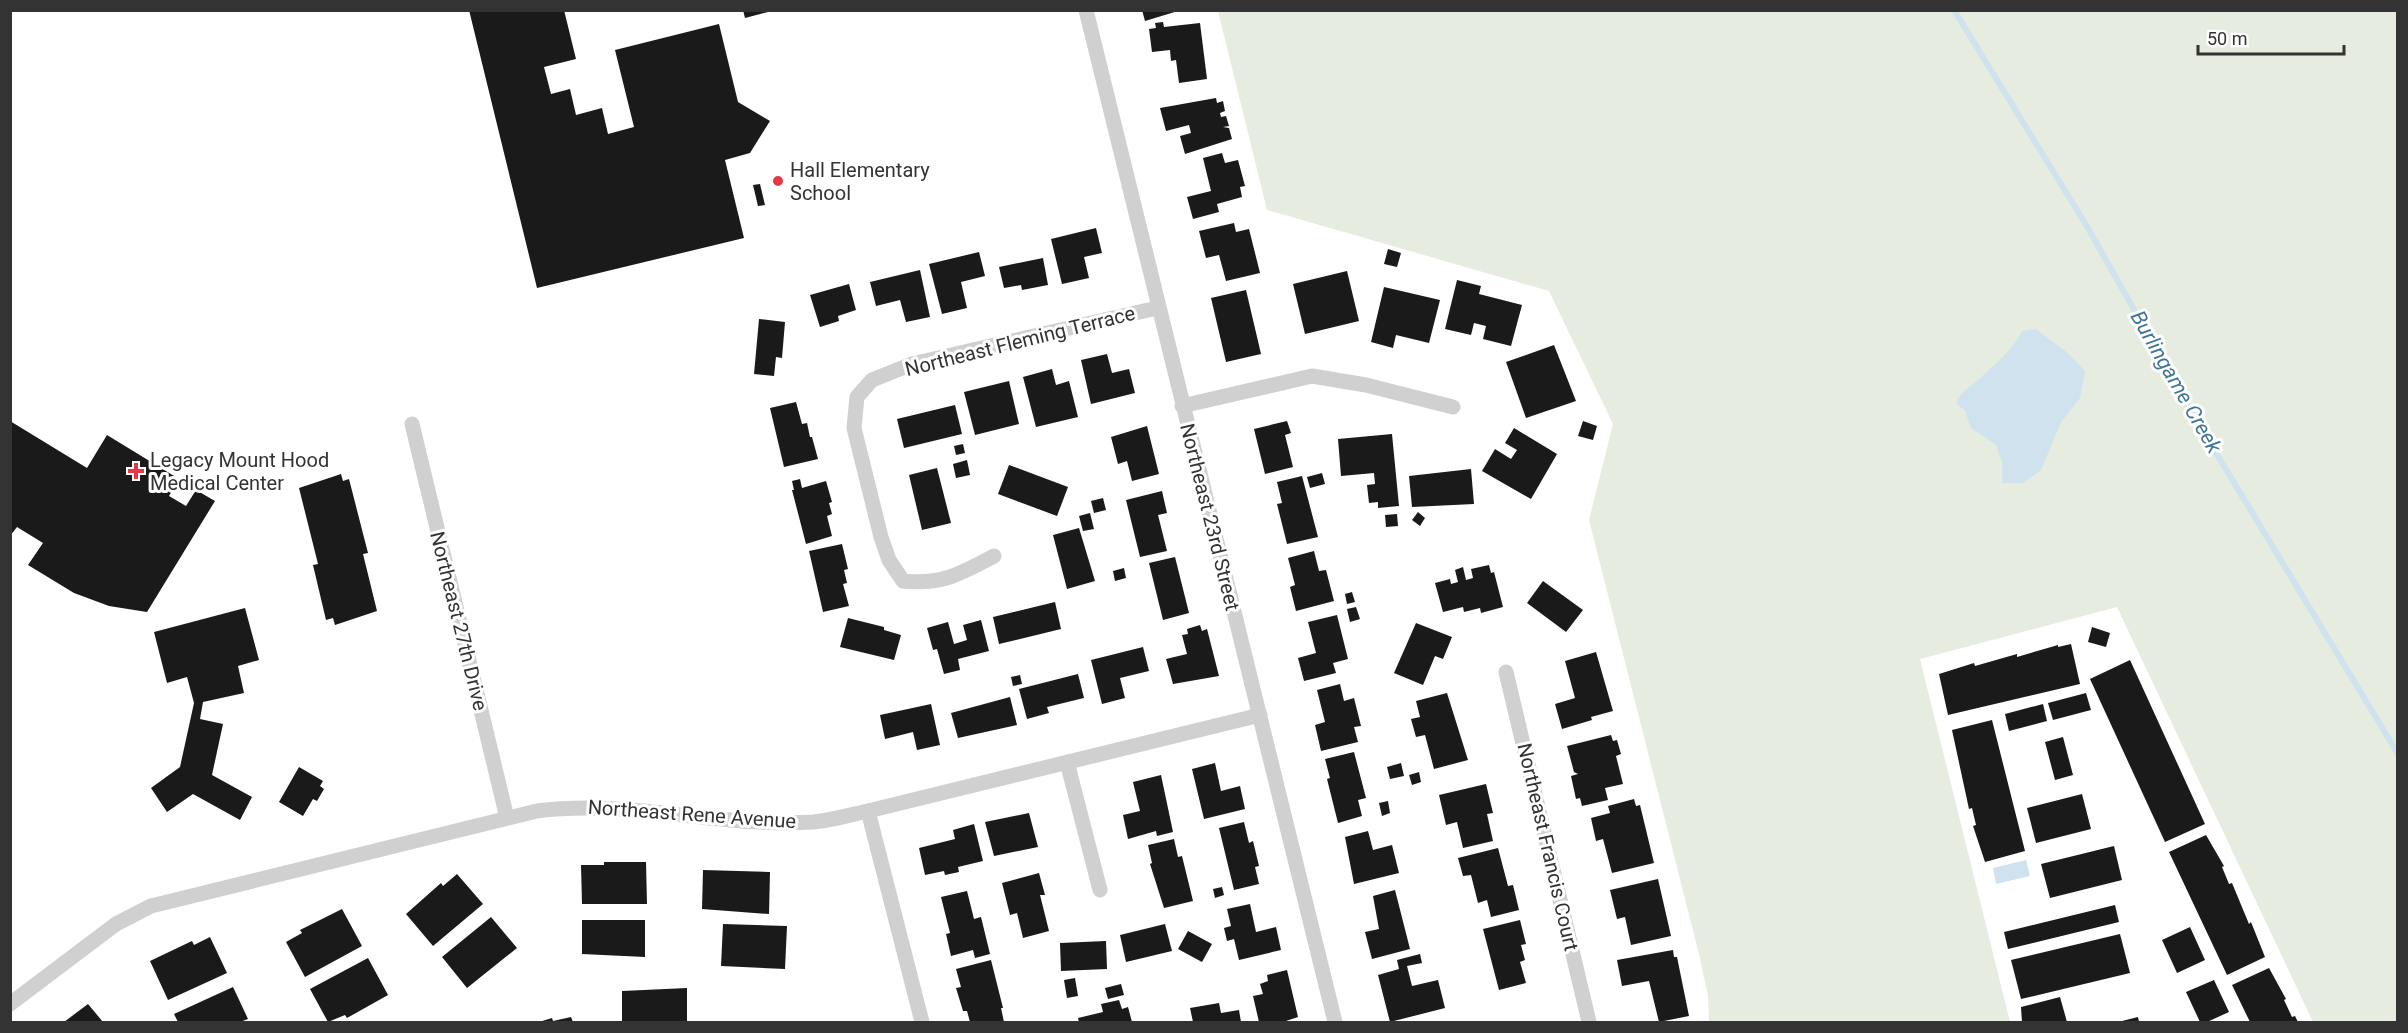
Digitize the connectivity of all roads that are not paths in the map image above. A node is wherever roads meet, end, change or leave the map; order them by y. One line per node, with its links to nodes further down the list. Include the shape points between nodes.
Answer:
1 (1086, 10): 2 (street, Northeast 23rd Street)
2 (1157, 308): 3 (street, Northeast 23rd Street); 6 (street, Northeast Fleming Terrace, via 912,364 872,380 857,397 854,428 881,537 889,560 903,581 928,583 953,577)
3 (1182, 406): 4 (street, via 1312,376); 8 (street, Northeast 23rd Street)
4 (1453, 407)
5 (412, 424): 11 (street, Northeast 27th Drive)
6 (994, 556)
7 (1506, 672): 16 (street, Northeast Francis Court)
8 (1260, 716): 9 (street, Northeast Rene Avenue); 15 (street, Northeast 23rd Street)
9 (1067, 762): 10 (street, Northeast Rene Avenue); 12 (street)
10 (868, 811): 11 (street, Northeast Rene Avenue, via 816,822 782,822 571,806); 14 (street)
11 (507, 818): 13 (street, Northeast Rene Avenue, via 151,906 116,924)
12 (1100, 890)
13 (10, 1004)
14 (922, 1023)
15 (1335, 1023)
16 (1589, 1023)

